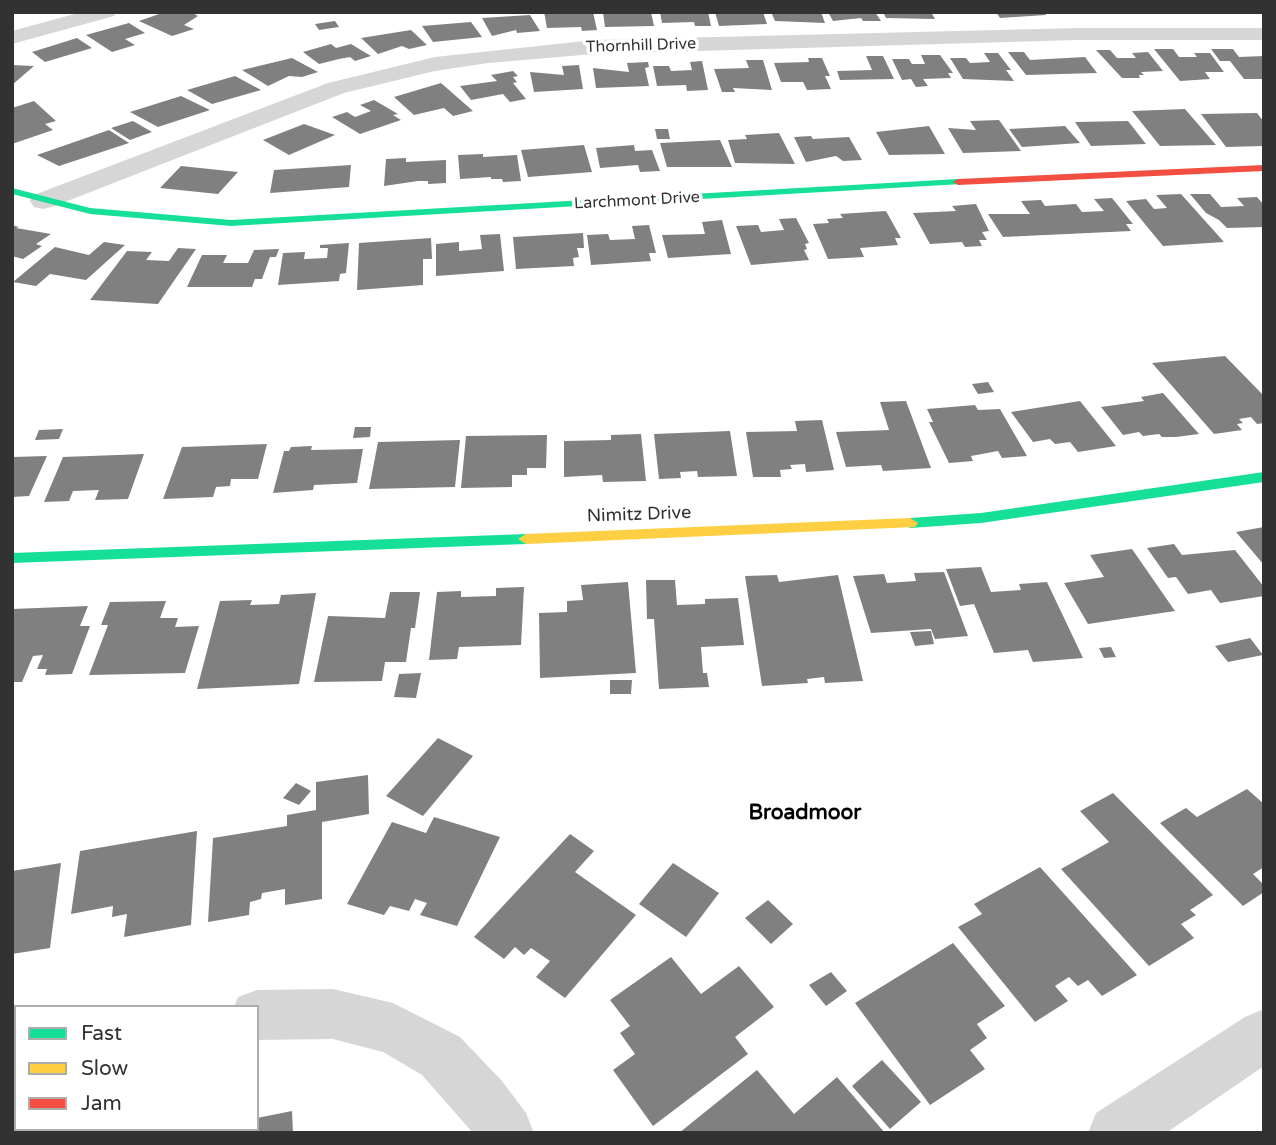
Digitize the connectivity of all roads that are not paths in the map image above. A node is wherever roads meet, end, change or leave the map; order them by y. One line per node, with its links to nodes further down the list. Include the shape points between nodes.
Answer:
1 (107, 12): 3 (street)
2 (1264, 34): 6 (street, Thornhill Drive, via 1078,34 568,49 488,56 336,88)
3 (12, 38)
4 (1264, 168): 6 (street, Larchmont Drive, via 231,223 132,217)
5 (12, 191): 6 (street, Larchmont Drive)
6 (43, 201)
7 (1264, 477): 8 (street, Nimitz Drive, via 981,518)
8 (12, 558)
9 (259, 1014): 11 (street, via 333,1014 393,1029 441,1056 483,1100)
10 (1264, 1035): 12 (street)
11 (506, 1133)
12 (1116, 1133)

